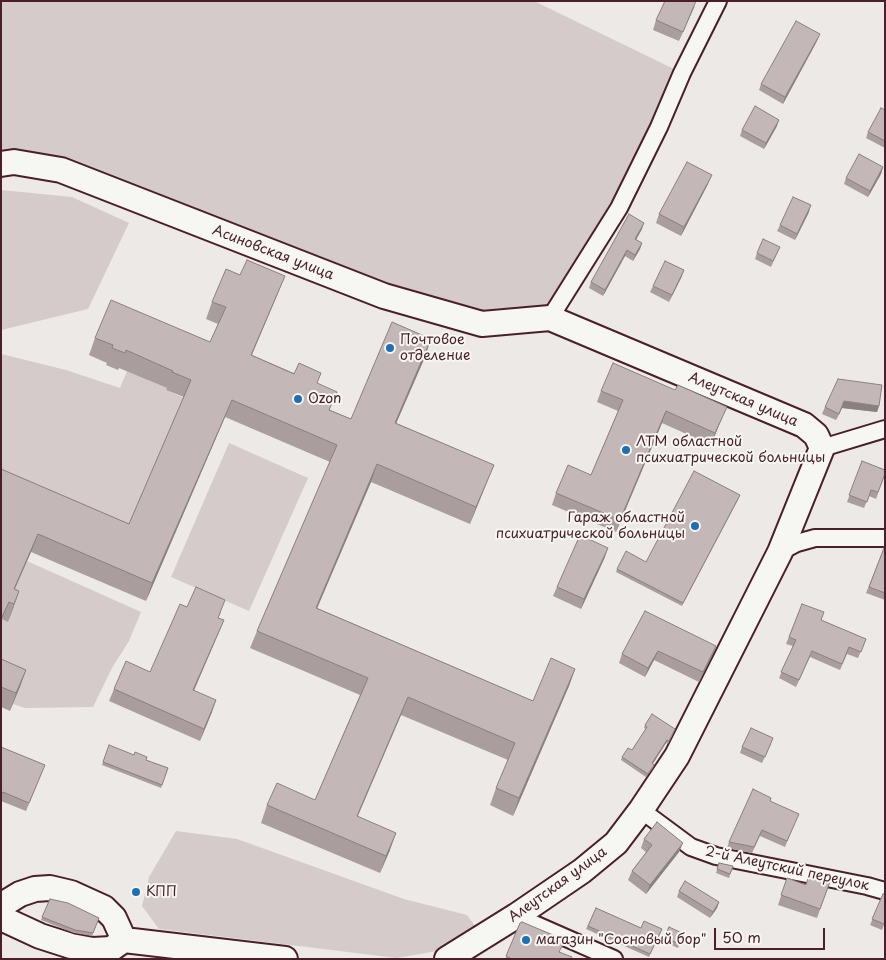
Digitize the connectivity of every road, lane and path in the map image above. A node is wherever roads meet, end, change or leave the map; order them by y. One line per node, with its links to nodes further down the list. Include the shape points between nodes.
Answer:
1 (718, 1): 3 (street, via 619,208)
2 (1, 164): 3 (street, Асиновская улица, via 14,162 61,170 384,296 464,319 482,324)
3 (550, 318): 5 (street, Алеутская улица, via 804,425 816,435)
4 (885, 429): 5 (street)
5 (822, 448): 7 (street, Алеутская улица)
6 (885, 538): 7 (street, via 815,538)
7 (780, 552): 8 (street, Алеутская улица, via 677,756)
8 (641, 810): 9 (street, 2-й Алеутский переулок, via 691,847 716,856); 11 (street, Алеутская улица, via 616,843 582,871)
9 (885, 891)
10 (1, 911): 13 (street, via 7,902 20,894 50,888 104,908 114,918)
11 (516, 916): 16 (street, Алеутская улица); 17 (street)
12 (1, 918): 13 (street, via 40,936 93,950 111,949)
13 (124, 940): 14 (street)
14 (216, 954): 15 (street)
15 (285, 959)
16 (447, 959)
17 (614, 959)

